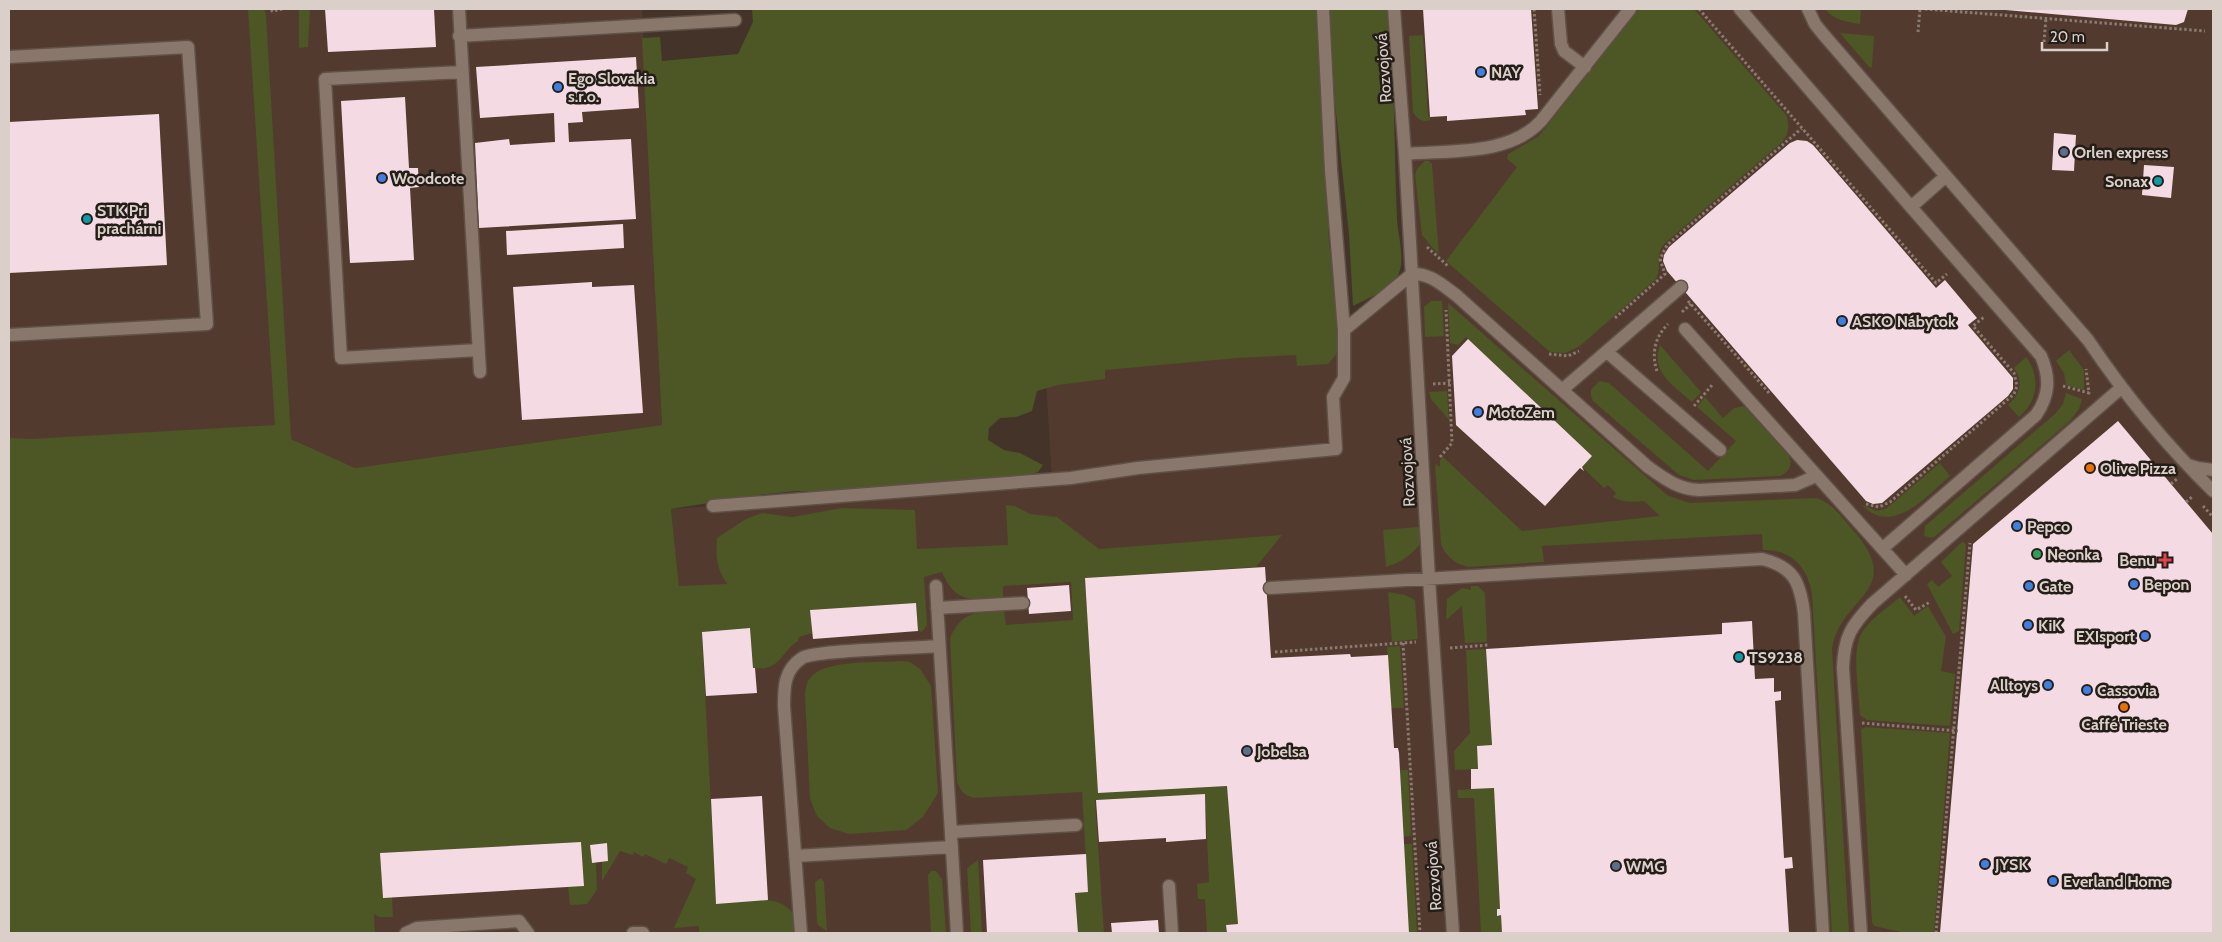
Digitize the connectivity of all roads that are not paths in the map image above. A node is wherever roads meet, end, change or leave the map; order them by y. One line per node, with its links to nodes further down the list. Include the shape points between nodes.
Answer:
1 (459, 9): 9 (lane)
2 (1323, 9): 19 (lane, via 1331,170)
3 (1394, 9): 13 (lane, Rozvojová)
4 (1558, 9): 11 (lane, via 1564,51)
5 (1630, 9): 11 (lane)
6 (1740, 9): 15 (lane)
7 (1808, 9): 14 (lane, via 1823,34)
8 (734, 20): 9 (lane)
9 (459, 36): 12 (lane)
10 (9, 57): 20 (lane, via 188,48 206,324)
11 (1585, 67): 13 (lane, via 1542,121 1526,134 1504,144)
12 (462, 72): 21 (lane); 21 (lane, via 325,79 341,358)
13 (1405, 154): 16 (lane, Rozvojová)
14 (1946, 176): 15 (lane); 24 (lane, via 2088,340)
15 (1911, 207): 32 (lane, via 2041,356 2048,382 2044,401 2036,415)
16 (1412, 274): 19 (lane); 25 (lane, via 1430,276 1445,287); 34 (lane, Rozvojová)
17 (1680, 288): 22 (lane)
18 (1684, 329): 29 (lane)
19 (1344, 330): 31 (lane, via 1344,378 1333,397 1336,449 1138,468 1071,478)
20 (9, 335)
21 (478, 350): 23 (lane)
22 (1607, 352): 25 (lane); 26 (lane)
23 (480, 372)
24 (2121, 388): 27 (lane); 33 (lane)
25 (1562, 390): 29 (lane, via 1648,467 1686,490 1794,485)
26 (1720, 450)
27 (2186, 464): 28 (lane); 30 (lane)
28 (2213, 470)
29 (1816, 476): 32 (lane)
30 (2213, 491)
31 (713, 506)
32 (1883, 548): 33 (lane)
33 (1906, 575): 54 (lane, via 1865,611 1849,632 1844,648)
34 (1429, 579): 36 (lane); 52 (lane, Rozvojová); 53 (lane, via 1762,559 1787,569 1801,590 1804,613)
35 (936, 586): 38 (lane)
36 (1270, 588)
37 (1022, 603): 38 (lane)
38 (937, 608): 39 (lane)
39 (939, 646): 41 (lane); 43 (lane, via 810,655 792,667 785,678 784,699)
40 (1076, 825): 41 (lane)
41 (951, 832): 42 (lane)
42 (952, 847): 43 (lane); 50 (lane)
43 (795, 856): 49 (lane)
44 (1169, 886): 51 (lane)
45 (406, 933): 46 (lane, via 417,928 519,921)
46 (528, 933)
47 (633, 933): 48 (lane)
48 (643, 933)
49 (801, 933)
50 (957, 933)
51 (1172, 933)
52 (1453, 933)
53 (1822, 933)
54 (1861, 933)

